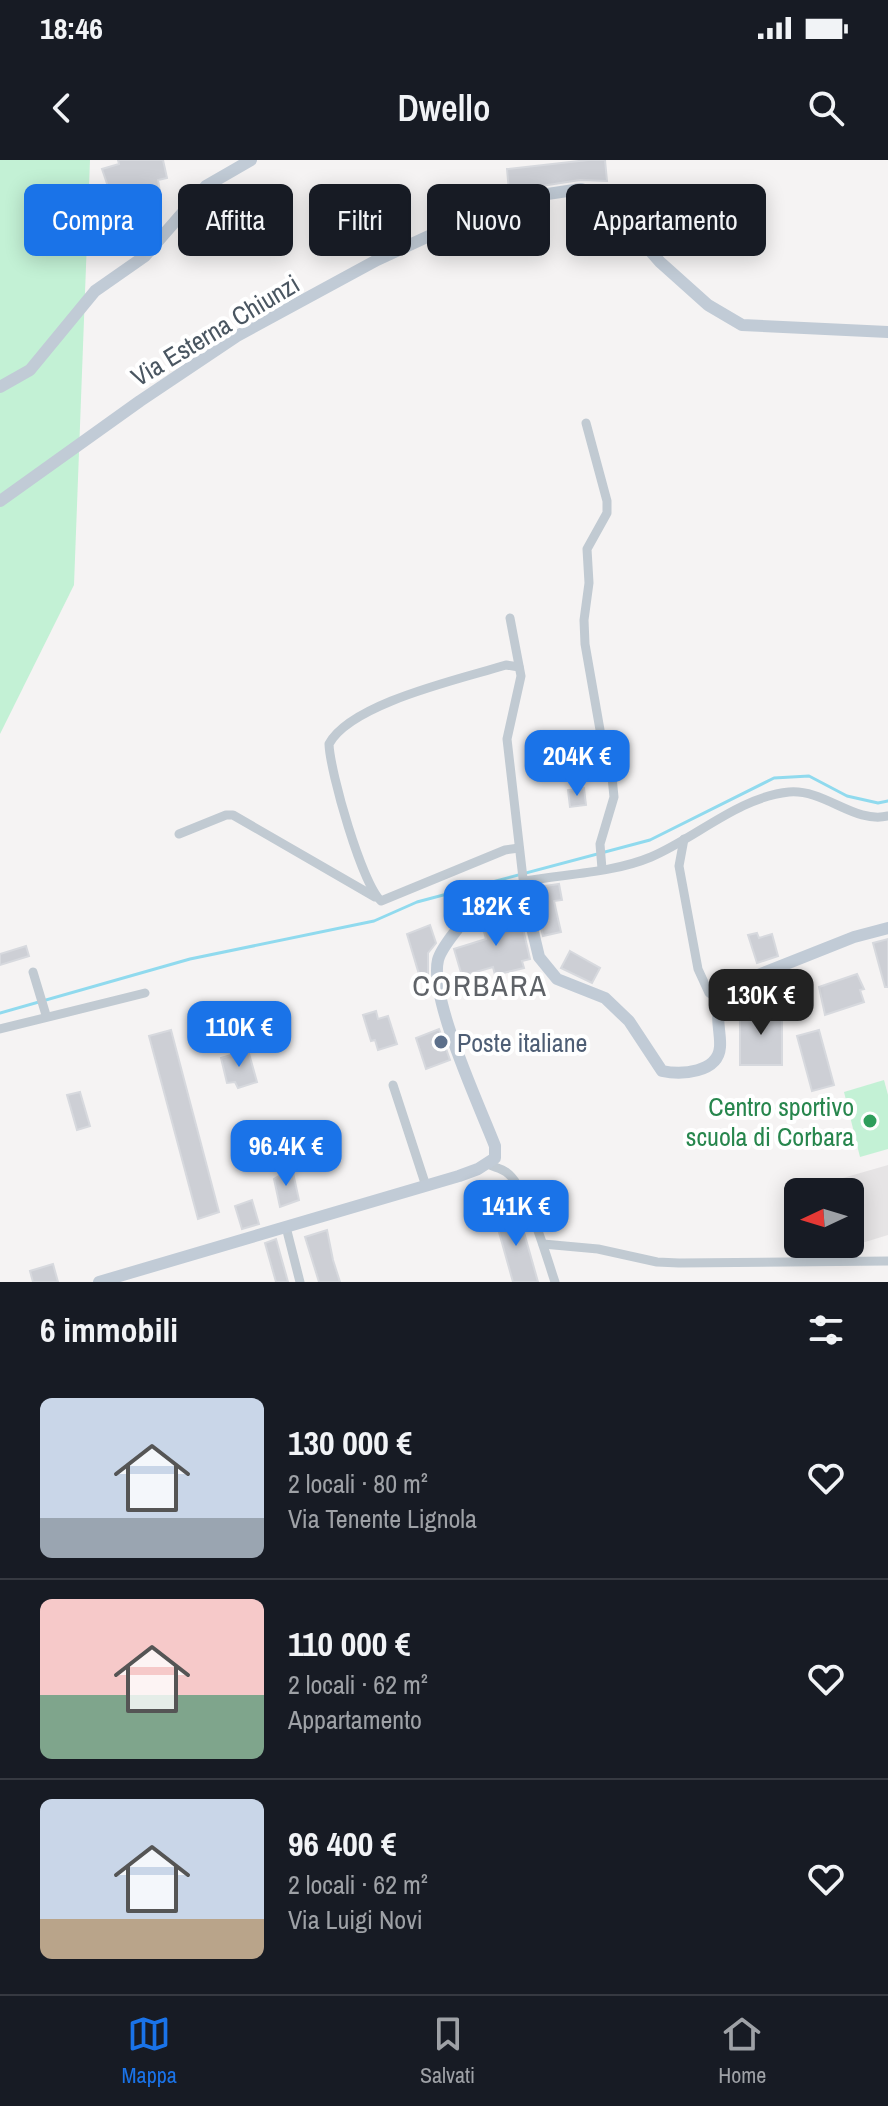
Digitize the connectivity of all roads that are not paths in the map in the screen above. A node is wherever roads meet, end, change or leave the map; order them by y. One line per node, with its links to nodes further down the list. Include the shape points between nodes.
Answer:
1 (251, 160): 3 (main road, via 206,186 145,256 95,291 30,370)
2 (888, 332): 5 (main road, Via Esterna Chiunzi, via 742,325 708,305 660,262 602,196 581,189 507,200 377,260 237,336)
3 (0, 387)
4 (586, 423): 12 (street, via 607,501 607,513 587,549 584,620 613,787 600,844)
5 (0, 501)
6 (510, 618): 7 (street)
7 (519, 667): 11 (street, via 507,739); 14 (street, via 506,665 382,705 335,732 329,744 340,797)
8 (888, 816): 10 (street, via 869,818 819,795 791,792 756,802)
9 (179, 834): 14 (street, via 233,815)
10 (684, 839): 12 (street, via 650,857); 18 (street, via 679,866 698,969 709,993)
11 (519, 848): 13 (street); 14 (street)
12 (602, 869): 13 (street)
13 (524, 888): 18 (main road, via 539,957 557,979 605,998 629,1021 662,1071 678,1074 715,1060); 22 (main road, via 483,901 438,958 437,980 448,1023 495,1146)
14 (378, 898)
15 (888, 928): 18 (main road, via 738,983)
16 (33, 972): 19 (street)
17 (145, 993): 19 (street)
18 (722, 1001)
19 (46, 1015): 20 (street)
20 (0, 1029)
21 (393, 1085): 23 (street)
22 (492, 1161): 23 (main road); 25 (street, via 507,1173)
23 (426, 1186): 24 (main road)
24 (286, 1227): 27 (main road); 28 (street)
25 (543, 1244): 26 (street, via 657,1262); 29 (street)
26 (888, 1261)
27 (99, 1282)
28 (300, 1282)
29 (555, 1282)

